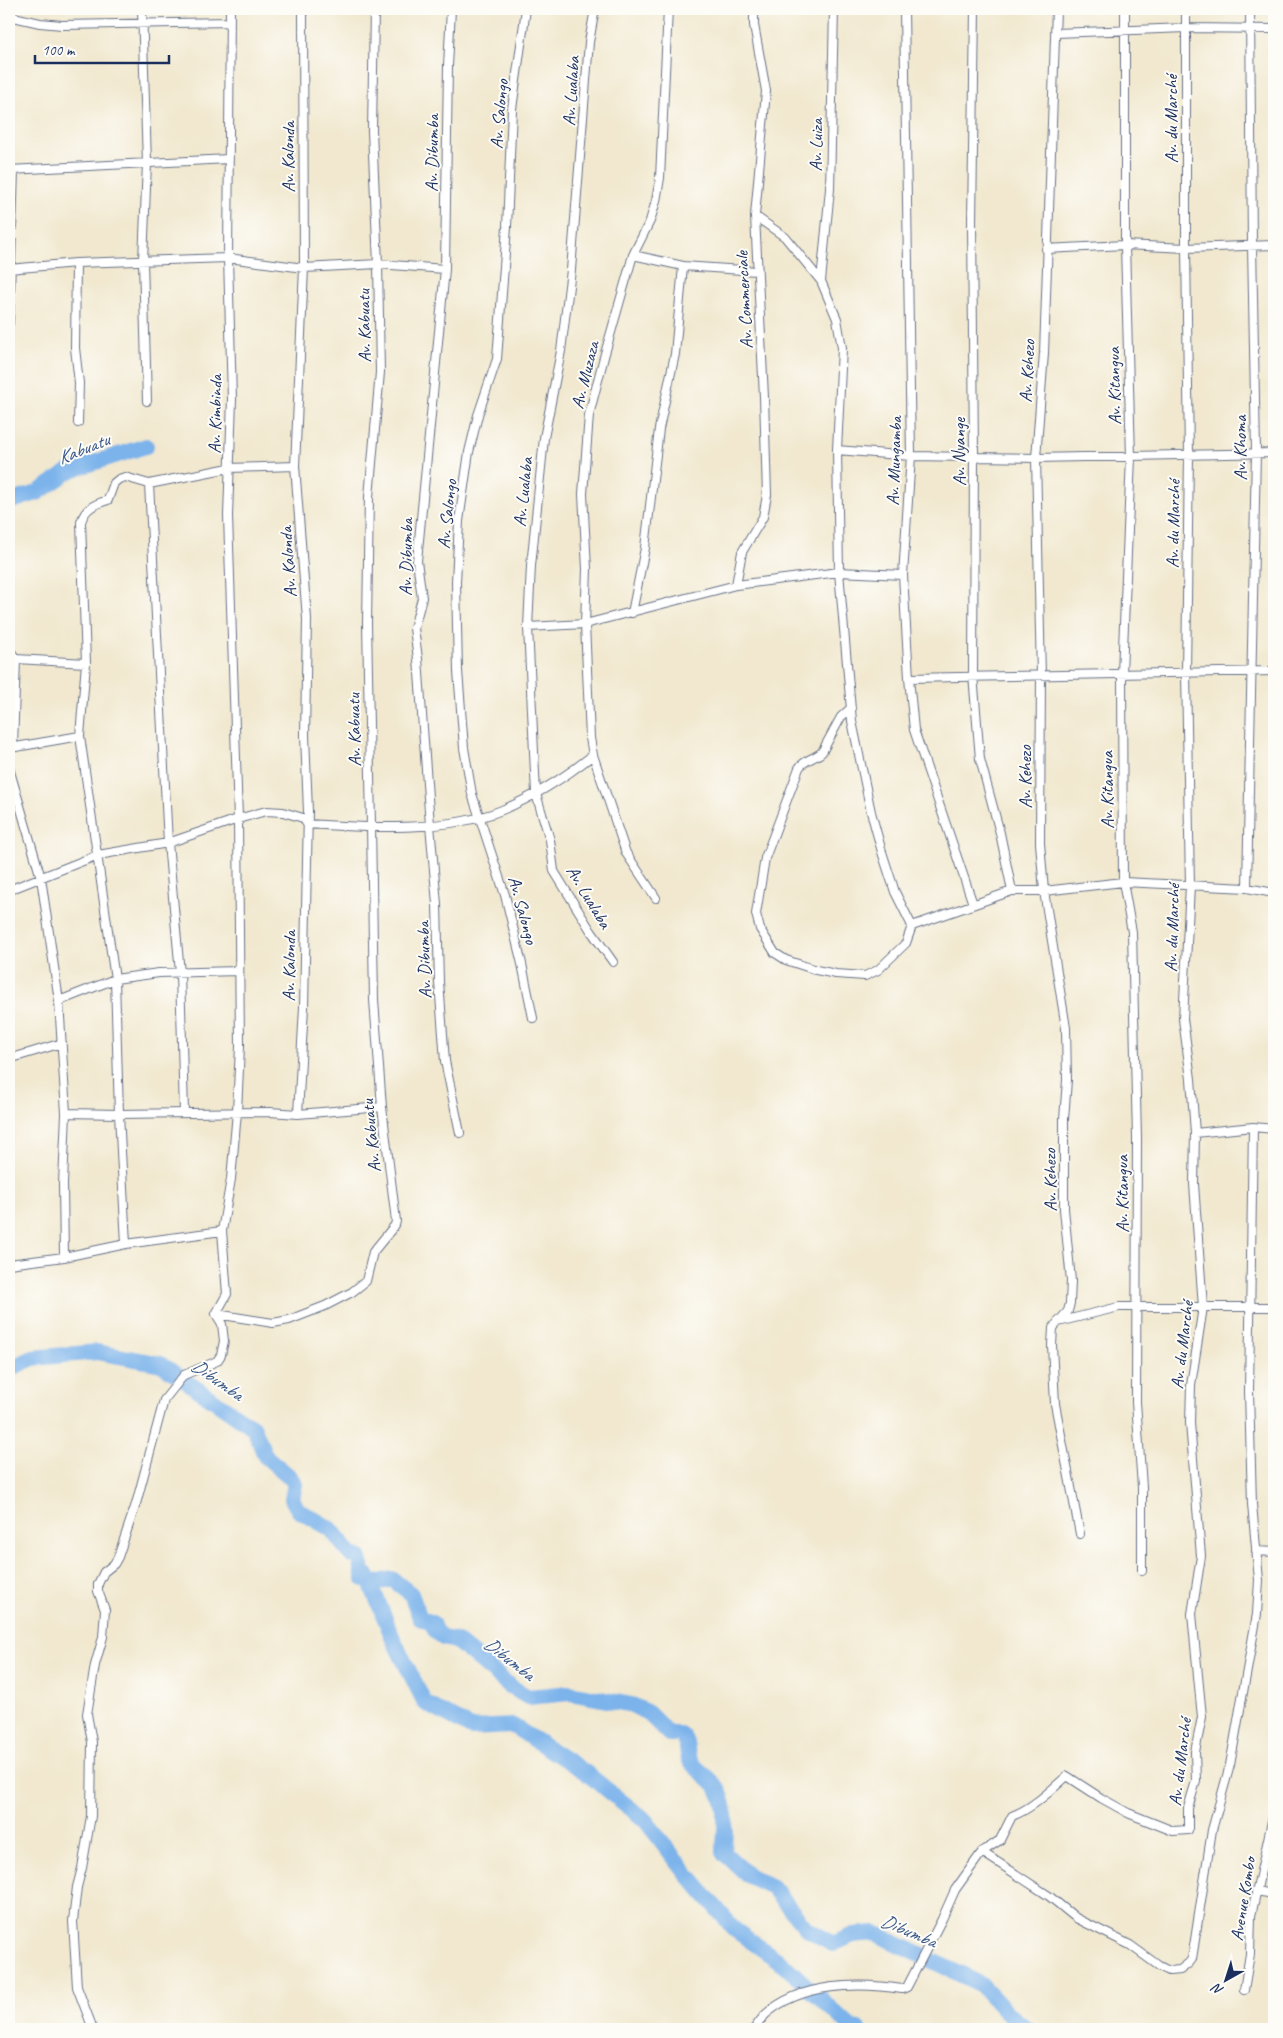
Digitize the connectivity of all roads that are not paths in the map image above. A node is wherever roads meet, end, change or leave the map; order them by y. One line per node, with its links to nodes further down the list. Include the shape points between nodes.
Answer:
1 (142, 9): 19 (street)
2 (230, 9): 18 (street, Av. Kimbinda)
3 (303, 9): 40 (street, Av. Kalonda)
4 (374, 9): 38 (street, Av. Kabuatu, via 372,131)
5 (451, 9): 42 (street, Av. Dibumba)
6 (526, 9): 81 (street, Av. Salongo, via 512,109 497,359 477,417 459,521 456,582 458,671 464,748 472,794)
7 (595, 9): 64 (street, Av. Lualaba, via 589,42 570,279 561,351 544,438)
8 (668, 9): 34 (street, Av. Muzaza, via 660,178 650,221)
9 (754, 9): 28 (street, Av. Commerciale, via 766,90)
10 (834, 9): 44 (street, Av. Luiza, via 830,189)
11 (904, 9): 52 (street, Av. Mungamba)
12 (975, 9): 53 (street, Av. Nyange, via 972,222)
13 (1056, 9): 24 (street, Av. Kehezo)
14 (1125, 9): 23 (street, Av. Kitangua)
15 (1186, 9): 20 (street, Av. du Marché)
16 (1250, 9): 21 (street, Av. Khoma)
17 (9, 16): 19 (street, via 62,25)
18 (230, 22): 19 (street); 25 (street, Av. Kimbinda)
19 (143, 24): 26 (street)
20 (1186, 28): 21 (street); 23 (street); 32 (street, Av. du Marché)
21 (1250, 29): 22 (street); 30 (street, Av. Khoma)
22 (1274, 29)
23 (1126, 30): 24 (street); 29 (street, Av. Kitangua)
24 (1056, 33): 33 (street, Av. Kehezo)
25 (229, 159): 26 (street); 35 (street, Av. Kimbinda)
26 (147, 163): 27 (street); 36 (street)
27 (11, 170): 41 (street)
28 (755, 216): 43 (street, Av. Commerciale); 44 (street, via 785,237)
29 (1125, 245): 32 (street); 33 (street); 54 (street, Av. Kitangua)
30 (1252, 245): 31 (street); 32 (street); 49 (street, Av. Khoma)
31 (1274, 245)
32 (1186, 248): 51 (street, Av. du Marché)
33 (1046, 249): 55 (street, Av. Kehezo, via 1044,353)
34 (634, 255): 39 (street); 63 (street, Av. Muzaza, via 589,415 583,494 587,569)
35 (228, 258): 36 (street); 40 (street); 57 (street, Av. Kimbinda, via 232,400)
36 (143, 261): 37 (street); 46 (street)
37 (76, 263): 41 (street); 47 (street)
38 (378, 264): 40 (street); 42 (street); 85 (street, Av. Kabuatu, via 380,372 370,497 367,623)
39 (683, 266): 43 (street); 62 (street, via 675,354 659,429 645,548)
40 (304, 268): 56 (street, Av. Kalonda)
41 (10, 269): 45 (street)
42 (446, 269): 84 (street, Av. Dibumba, via 417,561 422,598 414,628)
43 (757, 271): 61 (street, Av. Commerciale, via 766,495 763,517 742,552)
44 (820, 281): 48 (street, via 838,319 842,348)
45 (9, 323)
46 (147, 401)
47 (78, 423)
48 (837, 450): 52 (street); 59 (street)
49 (1256, 452): 50 (street); 51 (street); 68 (street, Av. Khoma)
50 (1274, 453)
51 (1189, 455): 54 (street); 71 (street, Av. du Marché)
52 (912, 456): 53 (street); 60 (street, Av. Mungamba)
53 (974, 456): 55 (street); 72 (street, Av. Nyange)
54 (1131, 457): 55 (street); 70 (street, Av. Kitangua)
55 (1036, 458): 73 (street, Av. Kehezo)
56 (295, 466): 57 (street); 83 (street, Av. Kalonda, via 307,619)
57 (229, 468): 58 (street); 82 (street, Av. Kimbinda, via 230,605)
58 (149, 484): 67 (street, via 125,477 119,479 111,488 108,500 93,504 82,517); 86 (street)
59 (839, 572): 60 (street); 61 (street); 75 (street)
60 (903, 575): 74 (street, Av. Mungamba)
61 (736, 585): 62 (street)
62 (632, 613): 63 (street)
63 (585, 624): 64 (street); 78 (street, Av. Muzaza)
64 (528, 627): 80 (street, Av. Lualaba)
65 (9, 652): 66 (street)
66 (16, 659): 67 (street); 77 (street)
67 (86, 663): 76 (street)
68 (1251, 671): 69 (street); 71 (street); 91 (street, Av. Khoma)
69 (1274, 672)
70 (1122, 673): 71 (street); 73 (street); 89 (street, Av. Kitangua)
71 (1186, 673): 90 (street, Av. du Marché)
72 (973, 675): 73 (street); 74 (street); 93 (street, Av. Nyange, via 980,759)
73 (1040, 676): 94 (street, Av. Kehezo, via 1040,843)
74 (909, 678): 97 (street, Av. Mungamba, via 914,730)
75 (851, 708): 98 (street, via 871,812 895,892); 98 (street, via 841,717 822,752 806,760 799,768 764,858 756,914 760,929 775,953 786,960 816,970 865,976 878,970 906,943)
76 (80, 736): 77 (street); 87 (street)
77 (11, 747)
78 (593, 756): 80 (street); 96 (street, Av. Muzaza, via 626,854)
79 (9, 768): 88 (street)
80 (536, 794): 81 (street); 99 (street, Av. Lualaba, via 550,840 554,871)
81 (480, 817): 84 (street); 104 (street, Av. Salongo, via 507,904)
82 (238, 819): 83 (street, via 266,811 283,812 304,818); 86 (street); 100 (street, Av. Kimbinda)
83 (307, 824): 85 (street); 112 (street, Av. Kalonda, via 304,1007)
84 (430, 825): 85 (street); 115 (street, Av. Dibumba, via 445,1061)
85 (370, 826): 107 (street, Av. Kabuatu, via 374,1000)
86 (168, 843): 87 (street); 101 (street)
87 (98, 855): 88 (street); 102 (street)
88 (41, 878): 92 (street); 103 (street)
89 (1123, 882): 90 (street); 94 (street); 122 (street, Av. Kitangua, via 1132,932 1137,1148)
90 (1190, 886): 91 (street); 116 (street, Av. du Marché, via 1183,1020)
91 (1247, 888): 95 (street)
92 (9, 890)
93 (1012, 891): 94 (street); 97 (street)
94 (1044, 891): 126 (street, Av. Kehezo, via 1066,1028 1064,1209 1071,1281 1068,1311)
95 (1274, 893)
96 (656, 898)
97 (973, 904): 98 (street)
98 (912, 926)
99 (614, 962)
100 (239, 971): 101 (street); 109 (street, Av. Kimbinda)
101 (180, 973): 102 (street); 110 (street)
102 (115, 979): 103 (street); 111 (street)
103 (59, 1001): 105 (street)
104 (533, 1018)
105 (62, 1043): 106 (street); 108 (street)
106 (9, 1059)
107 (382, 1107): 112 (street); 125 (street, Av. Kabuatu, via 396,1221 373,1252 366,1281 325,1306 289,1320 273,1323)
108 (66, 1112): 111 (street); 119 (street)
109 (237, 1112): 110 (street); 112 (street); 117 (street, Av. Kimbinda, via 231,1180)
110 (184, 1113): 111 (street)
111 (119, 1114): 118 (street)
112 (298, 1114)
113 (1253, 1127): 114 (street); 116 (street); 121 (street)
114 (1274, 1129)
115 (460, 1133)
116 (1195, 1133): 123 (street, Av. du Marché, via 1194,1184)
117 (222, 1231): 118 (street); 125 (street, Av. Kimbinda, via 227,1294)
118 (126, 1244): 119 (street)
119 (64, 1257): 120 (street)
120 (9, 1264)
121 (1250, 1306): 123 (street); 124 (street); 128 (street, via 1252,1495)
122 (1136, 1307): 123 (street); 126 (street, via 1120,1307); 130 (street, Av. Kitangua)
123 (1203, 1307): 132 (street, Av. du Marché, via 1190,1384 1201,1556 1192,1614 1202,1717 1195,1752 1196,1781 1188,1808 1188,1830 1175,1830 1128,1813 1067,1776 1027,1810 1012,1816 1000,1840)
124 (1274, 1307)
125 (216, 1314): 136 (street, via 222,1324 224,1341 221,1355 218,1361 184,1375 164,1400 118,1557 98,1584 105,1610 103,1637 87,1714 92,1742 91,1816 73,1921 77,1988)
126 (1058, 1322): 127 (street, Av. Kehezo, via 1052,1345 1055,1404)
127 (1080, 1534)
128 (1256, 1551): 129 (street); 132 (street, via 1258,1614 1230,1765 1212,1830 1189,1963 1180,1970 1170,1971 1159,1966 1130,1945 1076,1918)
129 (1274, 1552)
130 (1142, 1571)
131 (1274, 1812): 133 (street, Avenue Kombo)
132 (982, 1852): 137 (street, via 955,1890 907,1987 861,1985 821,1989 791,1999 766,2015)
133 (1256, 1892): 134 (street); 135 (street, Avenue Kombo)
134 (1274, 1894)
135 (1244, 1990)
136 (93, 2029)
137 (754, 2029)

